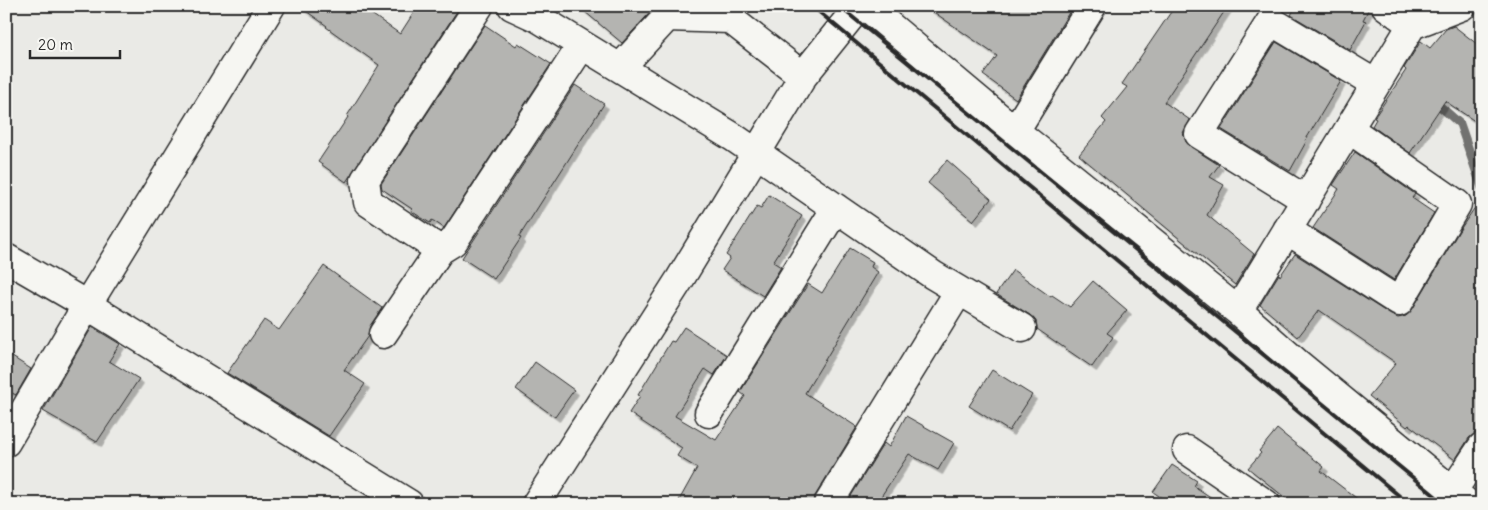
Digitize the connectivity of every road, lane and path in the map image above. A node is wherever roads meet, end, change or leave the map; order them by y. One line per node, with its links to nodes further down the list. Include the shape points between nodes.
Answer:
1 (271, 6): 25 (street)
2 (479, 6): 22 (street, via 364,180 368,202)
3 (512, 6): 12 (street)
4 (859, 6): 14 (street)
5 (866, 6): 17 (street)
6 (1092, 6): 17 (street)
7 (1386, 6): 11 (street)
8 (1462, 6): 11 (street)
9 (1476, 6): 10 (street)
10 (1482, 10)
11 (1412, 25): 15 (street)
12 (582, 45): 13 (street); 22 (street, via 452,242)
13 (620, 68): 14 (street, via 667,17 730,19); 18 (street)
14 (803, 76): 18 (street)
15 (1376, 84): 16 (street); 19 (street, via 1271,21 1199,134)
16 (1348, 129): 19 (street); 21 (street, via 1457,204 1399,302)
17 (1015, 131): 26 (street)
18 (756, 153): 20 (street); 36 (street, via 680,279)
19 (1306, 200): 21 (street)
20 (836, 208): 24 (street); 29 (street)
21 (1287, 230): 26 (street)
22 (440, 250): 28 (street)
23 (6, 258): 25 (street)
24 (959, 291): 27 (street); 37 (street)
25 (87, 305): 30 (street); 35 (street)
26 (1238, 311): 33 (street)
27 (1022, 328)
28 (383, 334)
29 (710, 412)
30 (6, 442)
31 (1482, 447): 33 (street)
32 (1187, 450): 34 (street)
33 (1460, 498)
34 (1253, 500)
35 (409, 504)
36 (536, 504)
37 (828, 504)

